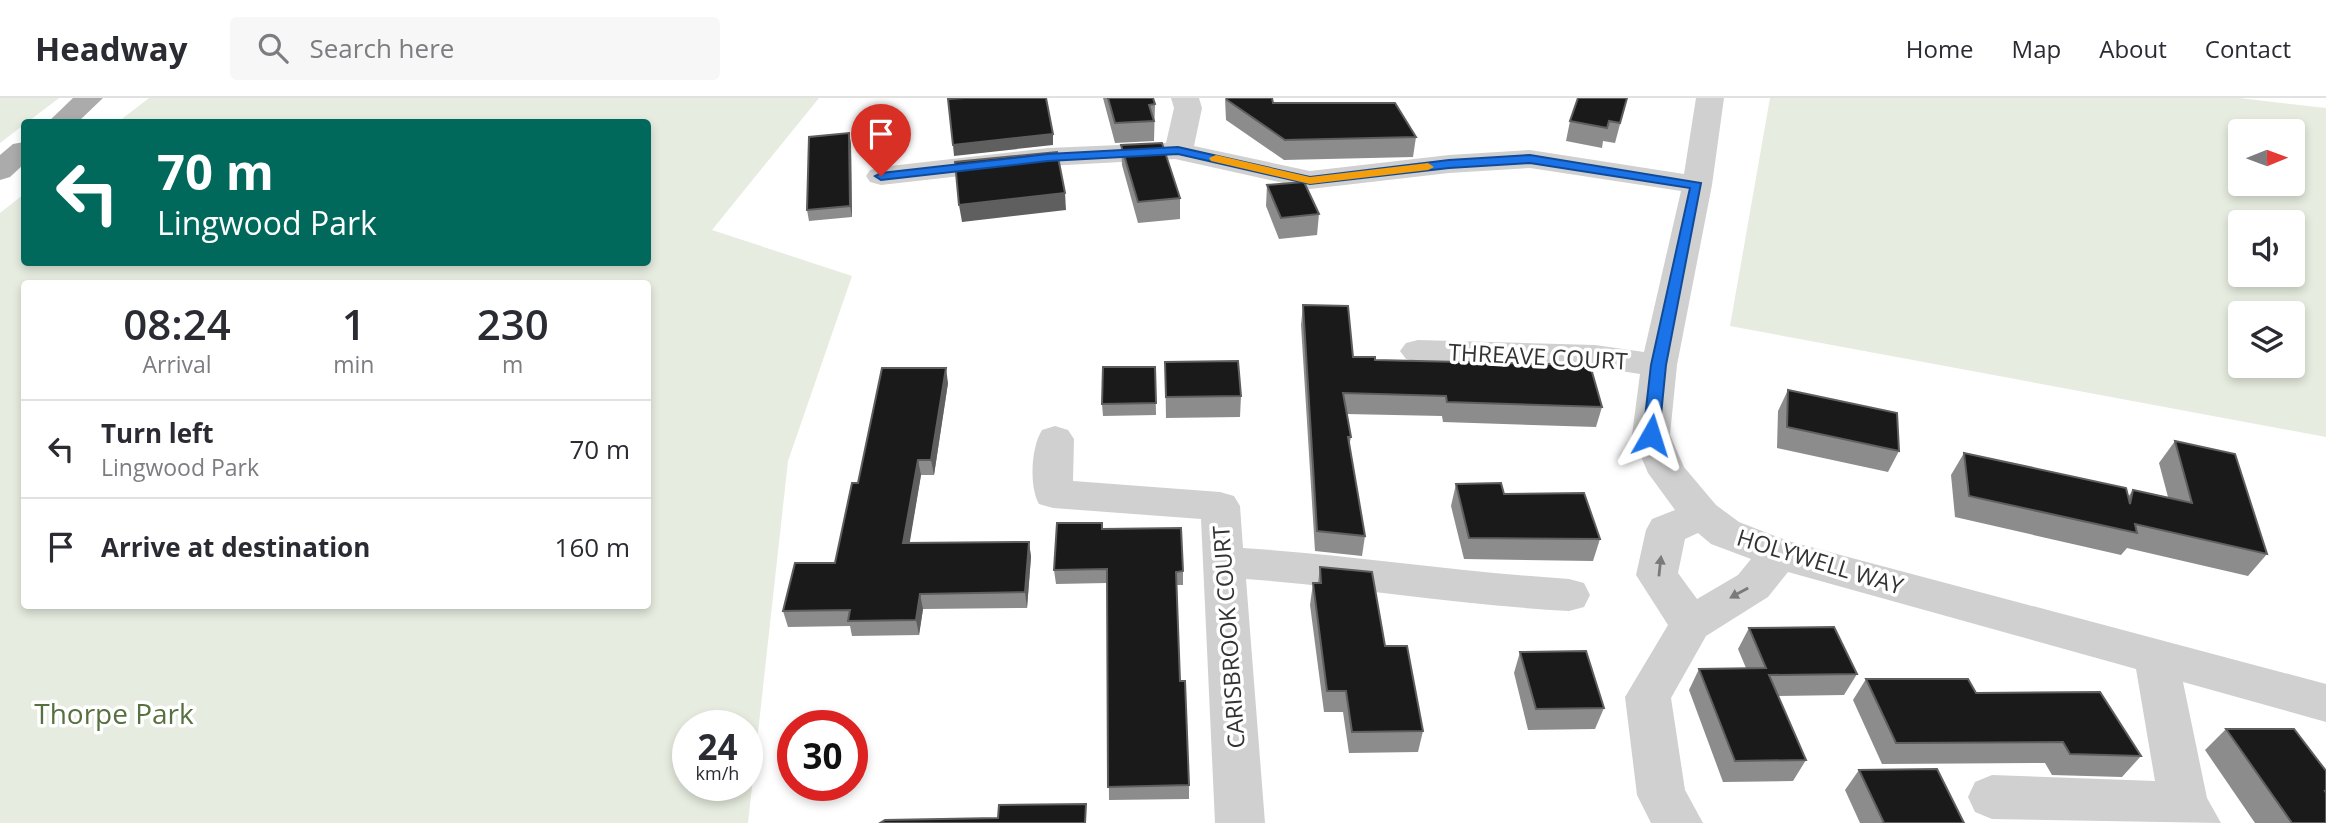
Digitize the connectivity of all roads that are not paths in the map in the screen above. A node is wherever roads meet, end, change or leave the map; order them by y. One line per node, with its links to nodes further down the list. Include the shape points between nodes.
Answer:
1 (89, 98): 4 (main road)
2 (1185, 98): 5 (street, via 1188,108)
3 (1710, 98): 9 (street, HOLYWELL WAY)
4 (65, 119)
5 (1178, 151): 8 (street, via 1048,157); 9 (street, via 1310,180 1530,159)
6 (16, 154): 7 (main road)
7 (0, 171)
8 (881, 176)
9 (1697, 185): 11 (street, HOLYWELL WAY)
10 (1418, 351): 11 (street, THREAVE COURT, via 1595,356)
11 (1659, 365): 13 (street, HOLYWELL WAY, via 1651,435 1667,472)
12 (1055, 439): 15 (street, CARISBROOK COURT, via 1054,495 1220,506)
13 (1702, 515): 14 (street, HOLYWELL WAY, via 1725,533); 17 (street, one-way to 13, via 1657,575 1667,530)
14 (1779, 554): 17 (street, one-way to 17, via 1753,586); 18 (street, HOLYWELL WAY)
15 (1225, 562): 16 (street, via 1338,569 1469,589); 22 (street, CARISBROOK COURT)
16 (1569, 595)
17 (1690, 624): 23 (street, via 1648,697 1661,795)
18 (2156, 658): 19 (street, HOLYWELL WAY); 21 (street)
19 (2326, 703)
20 (1992, 797): 21 (street)
21 (2190, 814)
22 (1240, 823)
23 (1678, 823)

